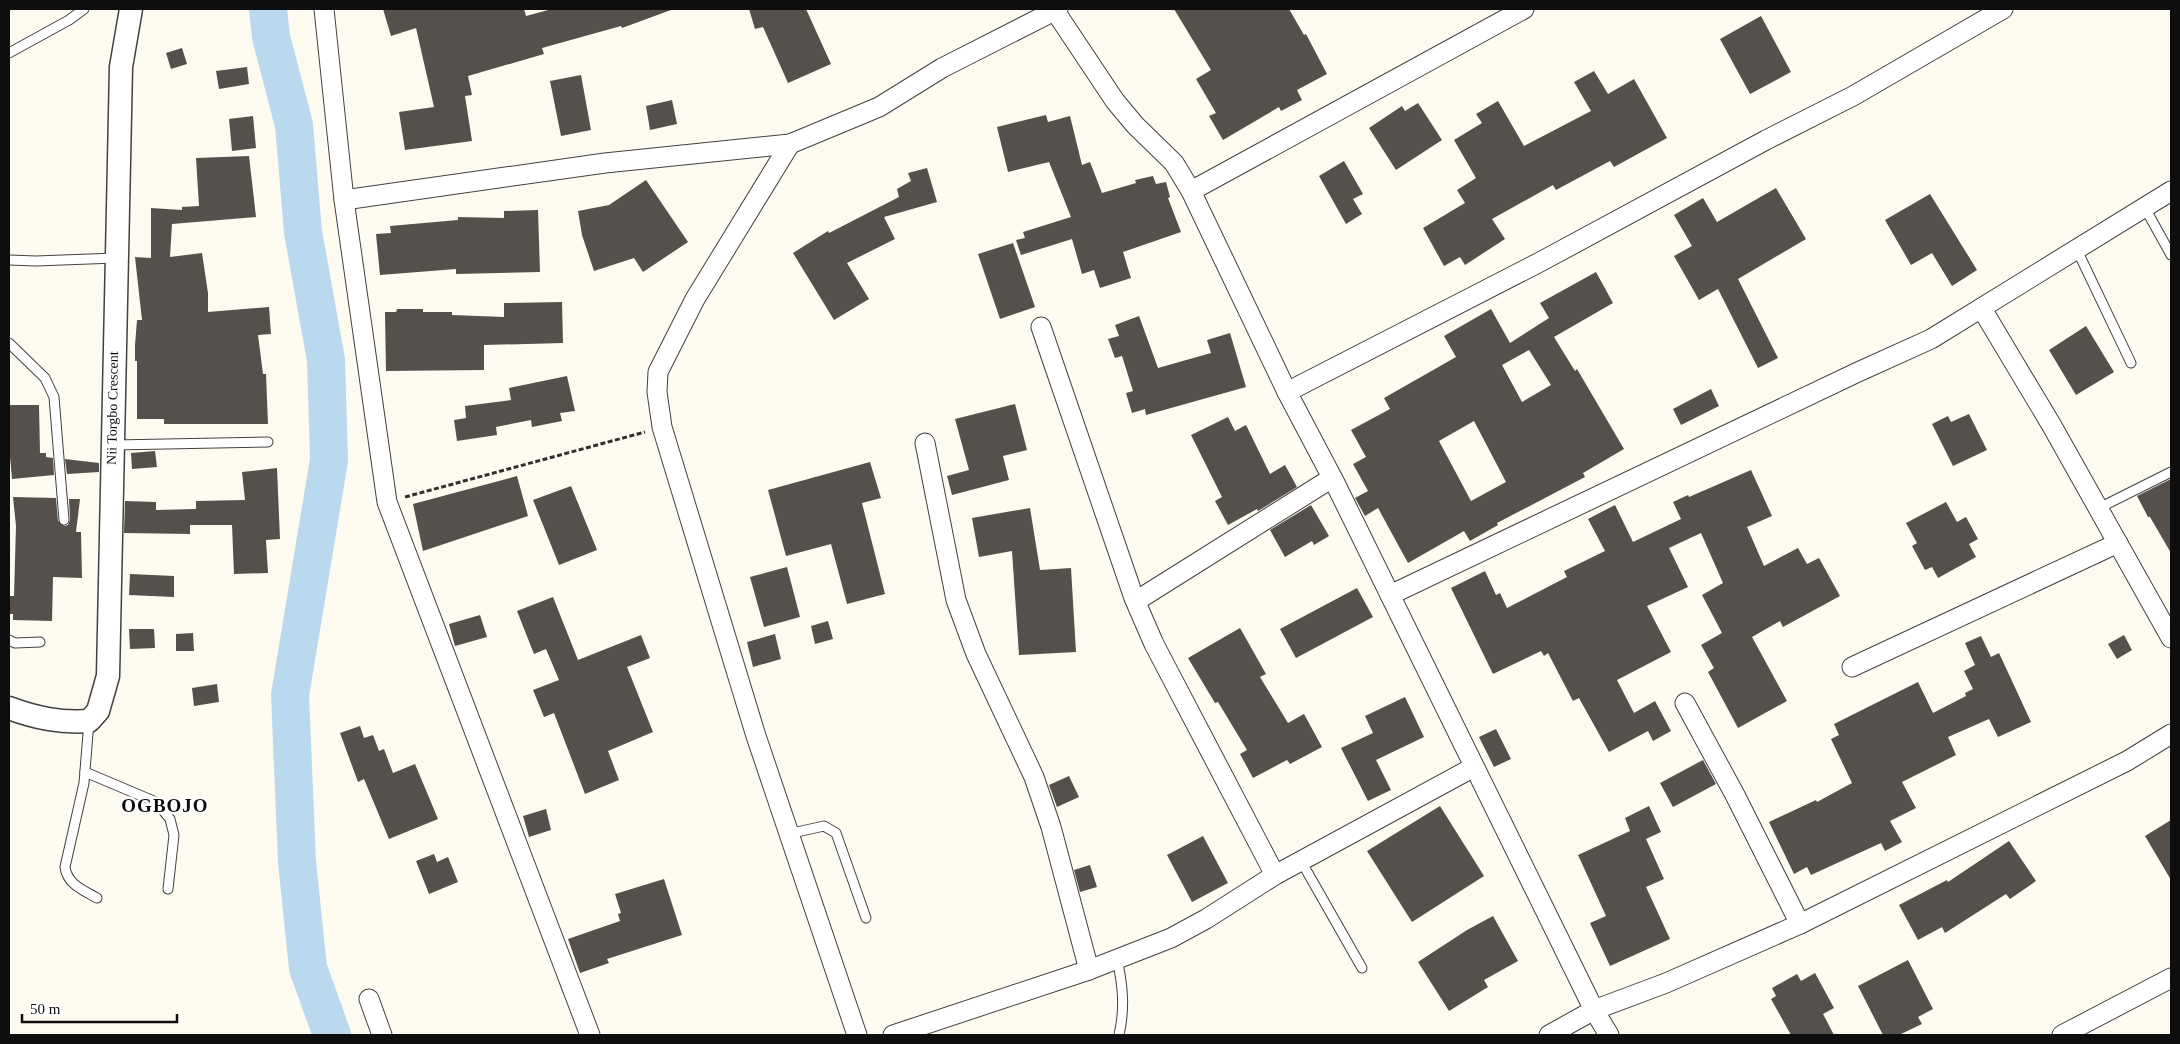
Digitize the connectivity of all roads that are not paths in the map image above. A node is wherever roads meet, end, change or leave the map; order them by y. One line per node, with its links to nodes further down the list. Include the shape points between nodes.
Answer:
1 (84, 9): 7 (lane)
2 (131, 9): 15 (street, Nii Torgbo Crescent, via 121,67)
3 (324, 9): 11 (street)
4 (1524, 9): 9 (street)
5 (2003, 9): 21 (street, via 1853,96)
6 (1057, 10): 8 (street, via 942,68 878,107); 9 (street, via 1115,101 1174,163)
7 (9, 53)
8 (790, 144): 11 (street, via 605,162); 42 (street, via 695,299 658,372 657,392 662,428)
9 (1191, 191): 21 (street)
10 (2171, 191): 12 (street)
11 (344, 200): 56 (street, via 387,502)
12 (2144, 208): 13 (street); 14 (lane)
13 (2077, 250): 17 (street); 20 (lane)
14 (2171, 255)
15 (116, 258): 16 (lane); 24 (street, Nii Torgbo Crescent)
16 (9, 260)
17 (1982, 309): 27 (street); 30 (street, via 1931,340)
18 (1041, 327): 31 (street)
19 (9, 345): 28 (lane, via 45,378 54,397)
20 (2132, 363)
21 (1287, 392): 26 (street)
22 (268, 442): 24 (lane)
23 (924, 443): 51 (street, via 956,600 976,654 1034,777 1051,827)
24 (111, 445): 38 (street, Nii Torgbo Crescent, via 108,676 98,711)
25 (2171, 472): 27 (lane)
26 (1332, 478): 30 (street); 31 (street)
27 (2099, 508): 29 (street)
28 (64, 520)
29 (2118, 542): 32 (street); 35 (street)
30 (1390, 595): 40 (street)
31 (1136, 602): 44 (street, via 1154,644)
32 (2171, 638)
33 (9, 640): 34 (lane, via 15,643)
34 (40, 642)
35 (1852, 667)
36 (1685, 703): 48 (street)
37 (9, 708): 38 (street, via 33,717 63,722)
38 (88, 720): 41 (lane)
39 (2171, 734): 48 (street, via 2127,762)
40 (1474, 767): 43 (street); 54 (street)
41 (85, 772): 45 (lane, via 156,802 170,819 174,835); 46 (lane, via 65,867 72,883)
42 (788, 834): 47 (lane, via 824,826 836,834); 57 (street)
43 (1300, 862): 44 (street); 50 (lane)
44 (1275, 876): 49 (street, via 1171,938)
45 (168, 889)
46 (97, 898)
47 (866, 918)
48 (1800, 924): 54 (street, via 1666,983)
49 (1118, 959): 51 (street); 59 (lane, via 1124,990 1123,1018)
50 (1362, 968)
51 (1089, 970): 58 (street)
52 (2171, 978): 62 (street)
53 (369, 999): 55 (street)
54 (1594, 1010): 60 (street); 61 (street)
55 (382, 1035)
56 (590, 1035)
57 (857, 1035)
58 (893, 1035)
59 (1118, 1035)
60 (1550, 1035)
61 (1609, 1035)
62 (2062, 1035)

